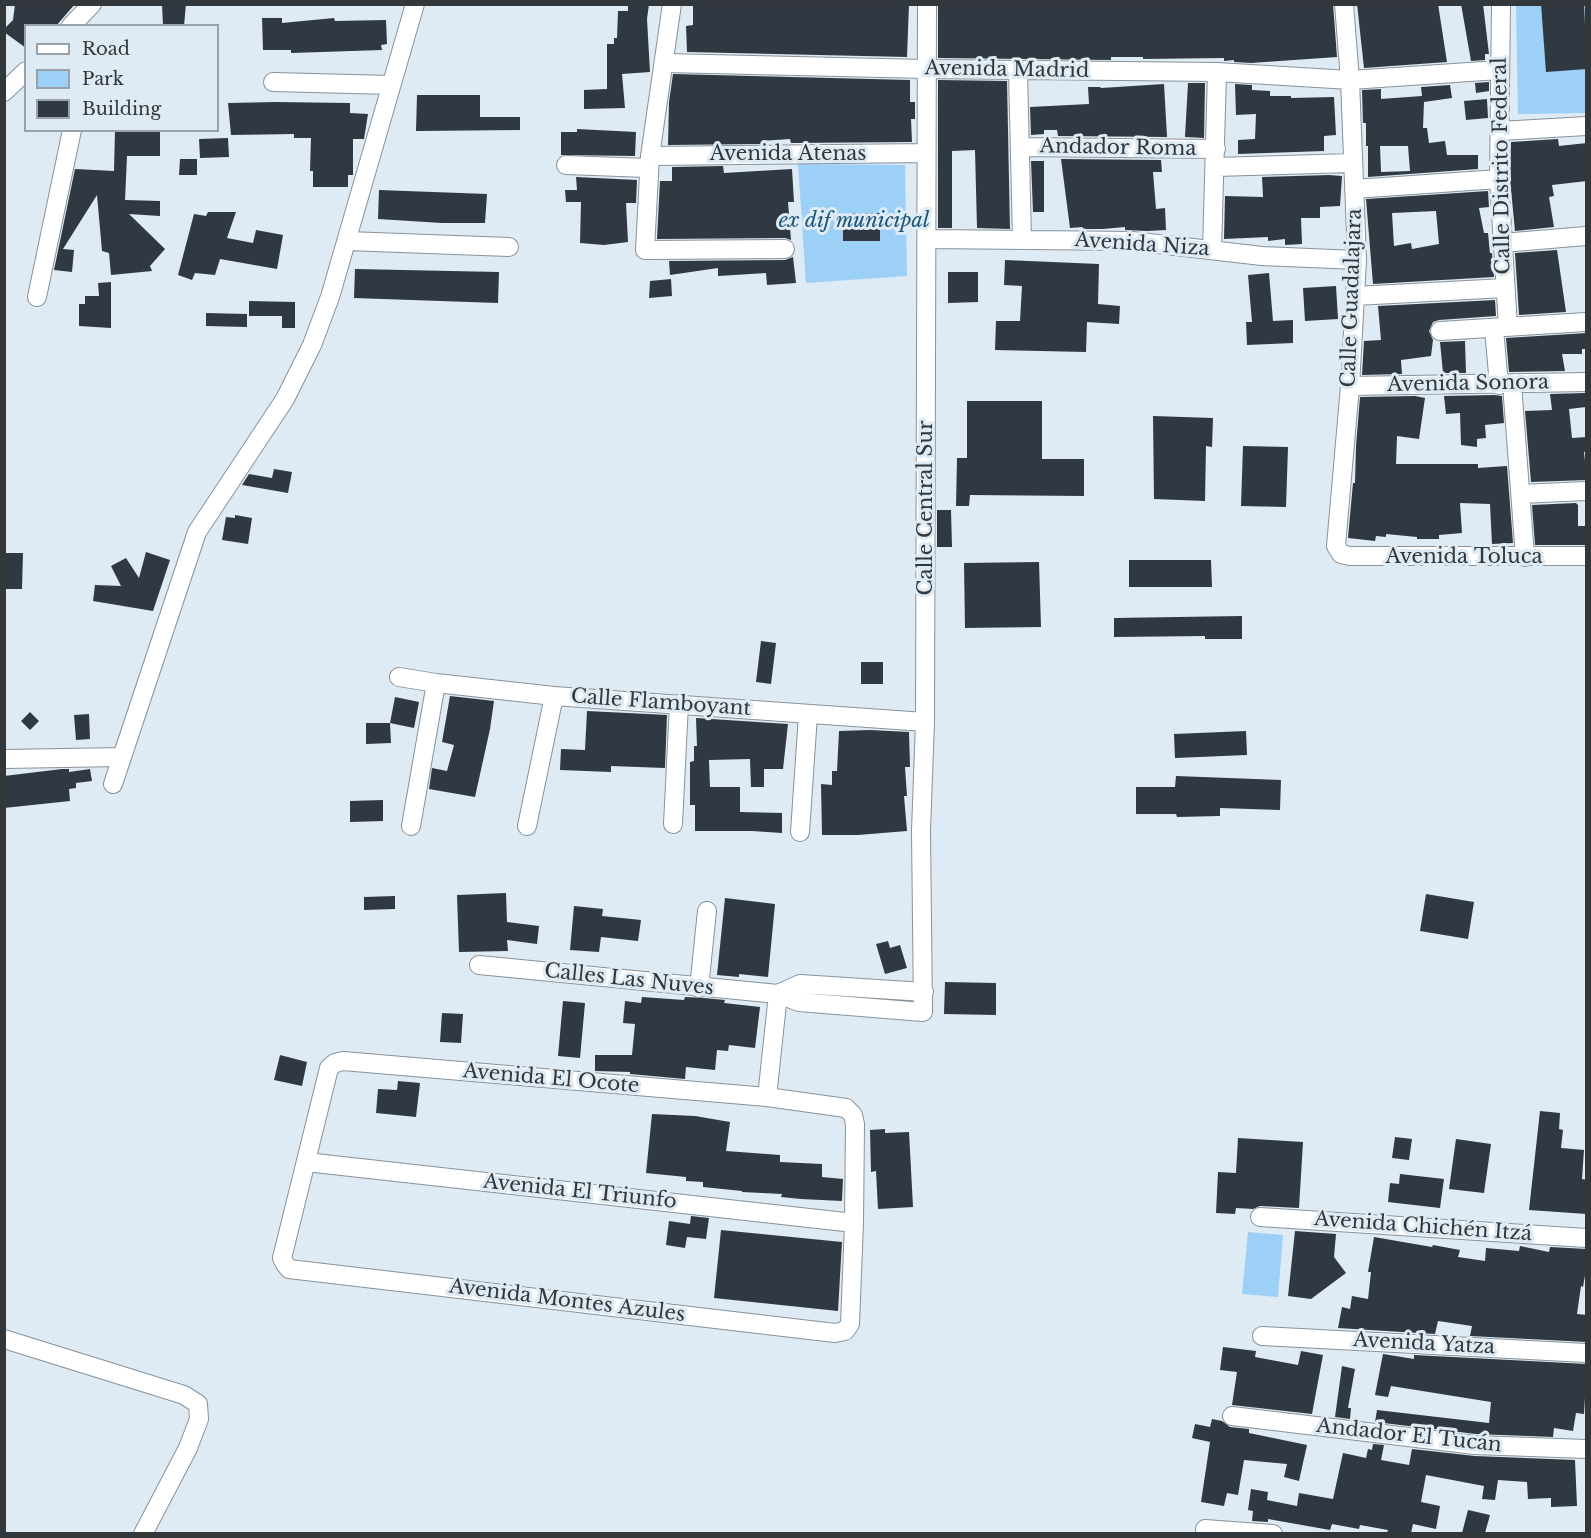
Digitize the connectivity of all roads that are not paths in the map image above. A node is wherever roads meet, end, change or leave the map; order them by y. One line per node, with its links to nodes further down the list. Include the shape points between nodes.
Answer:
1 (93, 4): 7 (street); 8 (street)
2 (415, 4): 17 (street)
3 (672, 4): 9 (street)
4 (927, 4): 10 (street, Calle Central Sur)
5 (1344, 4): 15 (street, Calle Guadalajara)
6 (1501, 4): 11 (street, Calle Distrito Federal)
7 (73, 24)
8 (90, 24)
9 (665, 63): 10 (street, Avenida Madrid); 25 (street)
10 (926, 69): 12 (street, Avenida Madrid); 24 (street, Calle Central Sur)
11 (1499, 70): 15 (street, Avenida Madrid); 20 (street, Calle Distrito Federal)
12 (1018, 71): 13 (street, Avenida Madrid); 22 (street)
13 (1217, 72): 15 (street, Avenida Madrid); 23 (street)
14 (24, 73): 18 (street)
15 (1350, 80): 26 (street, Calle Guadalajara)
16 (273, 82): 17 (street)
17 (392, 85): 33 (street)
18 (4, 92)
19 (1587, 126): 20 (street)
20 (1500, 131): 29 (street, Calle Distrito Federal)
21 (72, 132): 42 (street)
22 (1020, 147): 23 (street, Andador Roma); 34 (street)
23 (1216, 149): 28 (street)
24 (926, 153): 25 (street, Avenida Atenas); 32 (street, Calle Central Sur)
25 (649, 162): 27 (street, Avenida Atenas); 37 (street, via 645,250)
26 (1352, 163): 28 (street, Andador Roma); 30 (street, Calle Guadalajara)
27 (566, 165)
28 (1215, 167): 38 (street)
29 (1499, 179): 30 (street); 35 (street, Calle Distrito Federal)
30 (1354, 189): 39 (street, Calle Guadalajara)
31 (1587, 236): 35 (street)
32 (928, 239): 34 (street, Avenida Niza); 59 (street, Calle Central Sur)
33 (346, 240): 36 (street); 60 (street, via 312,345 285,399 197,531)
34 (1022, 240): 38 (street, Avenida Niza, via 1131,241)
35 (1502, 243): 40 (street, Calle Distrito Federal)
36 (509, 247)
37 (785, 249)
38 (1212, 250): 39 (street, Avenida Niza)
39 (1357, 260): 41 (street, Calle Guadalajara)
40 (1505, 288): 41 (street); 44 (street, Calle Distrito Federal)
41 (1355, 296): 48 (street, Calle Guadalajara)
42 (37, 297)
43 (1587, 322): 44 (street)
44 (1501, 328): 45 (street); 47 (street, Calle Distrito Federal)
45 (1440, 331)
46 (1587, 382): 47 (street, Avenida Sonora)
47 (1506, 385): 48 (street, Avenida Sonora); 50 (street, Calle Distrito Federal)
48 (1350, 386): 51 (street, Calle Guadalajara, via 1336,546)
49 (1587, 491): 50 (street)
50 (1521, 494): 53 (street, Calle Distrito Federal)
51 (1341, 554): 53 (street, Avenida Toluca)
52 (1587, 556): 53 (street, Avenida Toluca)
53 (1525, 557)
54 (399, 677): 55 (street, Calle Flamboyant)
55 (436, 683): 56 (street, Calle Flamboyant); 64 (street)
56 (554, 696): 57 (street, Calle Flamboyant); 65 (street)
57 (680, 704): 58 (street, Calle Flamboyant); 63 (street)
58 (808, 715): 59 (street, Calle Flamboyant); 66 (street)
59 (925, 722): 70 (street, Calle Central Sur, via 921,830)
60 (122, 757): 61 (street); 62 (street)
61 (4, 759)
62 (113, 784)
63 (673, 824)
64 (411, 826)
65 (527, 826)
66 (800, 832)
67 (707, 911): 69 (street)
68 (479, 965): 69 (street, Calles Las Nuves)
69 (699, 988): 71 (street, Calles Las Nuves)
70 (924, 992): 71 (street, Calles Las Nuves, via 800,984); 72 (street, Calle Central Sur)
71 (778, 994): 72 (street, Calles Las Nuves, via 799,1002); 73 (street)
72 (923, 1012)
73 (767, 1097): 74 (street, Avenida El Ocote, via 343,1061 329,1068); 76 (street, Avenida El Ocote, via 846,1107 853,1115)
74 (306, 1162): 76 (street, Avenida El Triunfo); 76 (street, Avenida Montes Azules, via 282,1257 289,1269 823,1332 845,1331 850,1324)
75 (1260, 1217): 77 (street, Avenida Chichén Itzá)
76 (854, 1222)
77 (1587, 1238)
78 (1262, 1336): 80 (street, Avenida Yatza)
79 (4, 1338): 84 (street, via 184,1395 198,1404 199,1419 188,1448)
80 (1587, 1353)
81 (1232, 1416): 82 (street, Andador El Tucán, via 1475,1445)
82 (1587, 1449)
83 (1205, 1529): 85 (street)
84 (143, 1533)
85 (1274, 1533)

